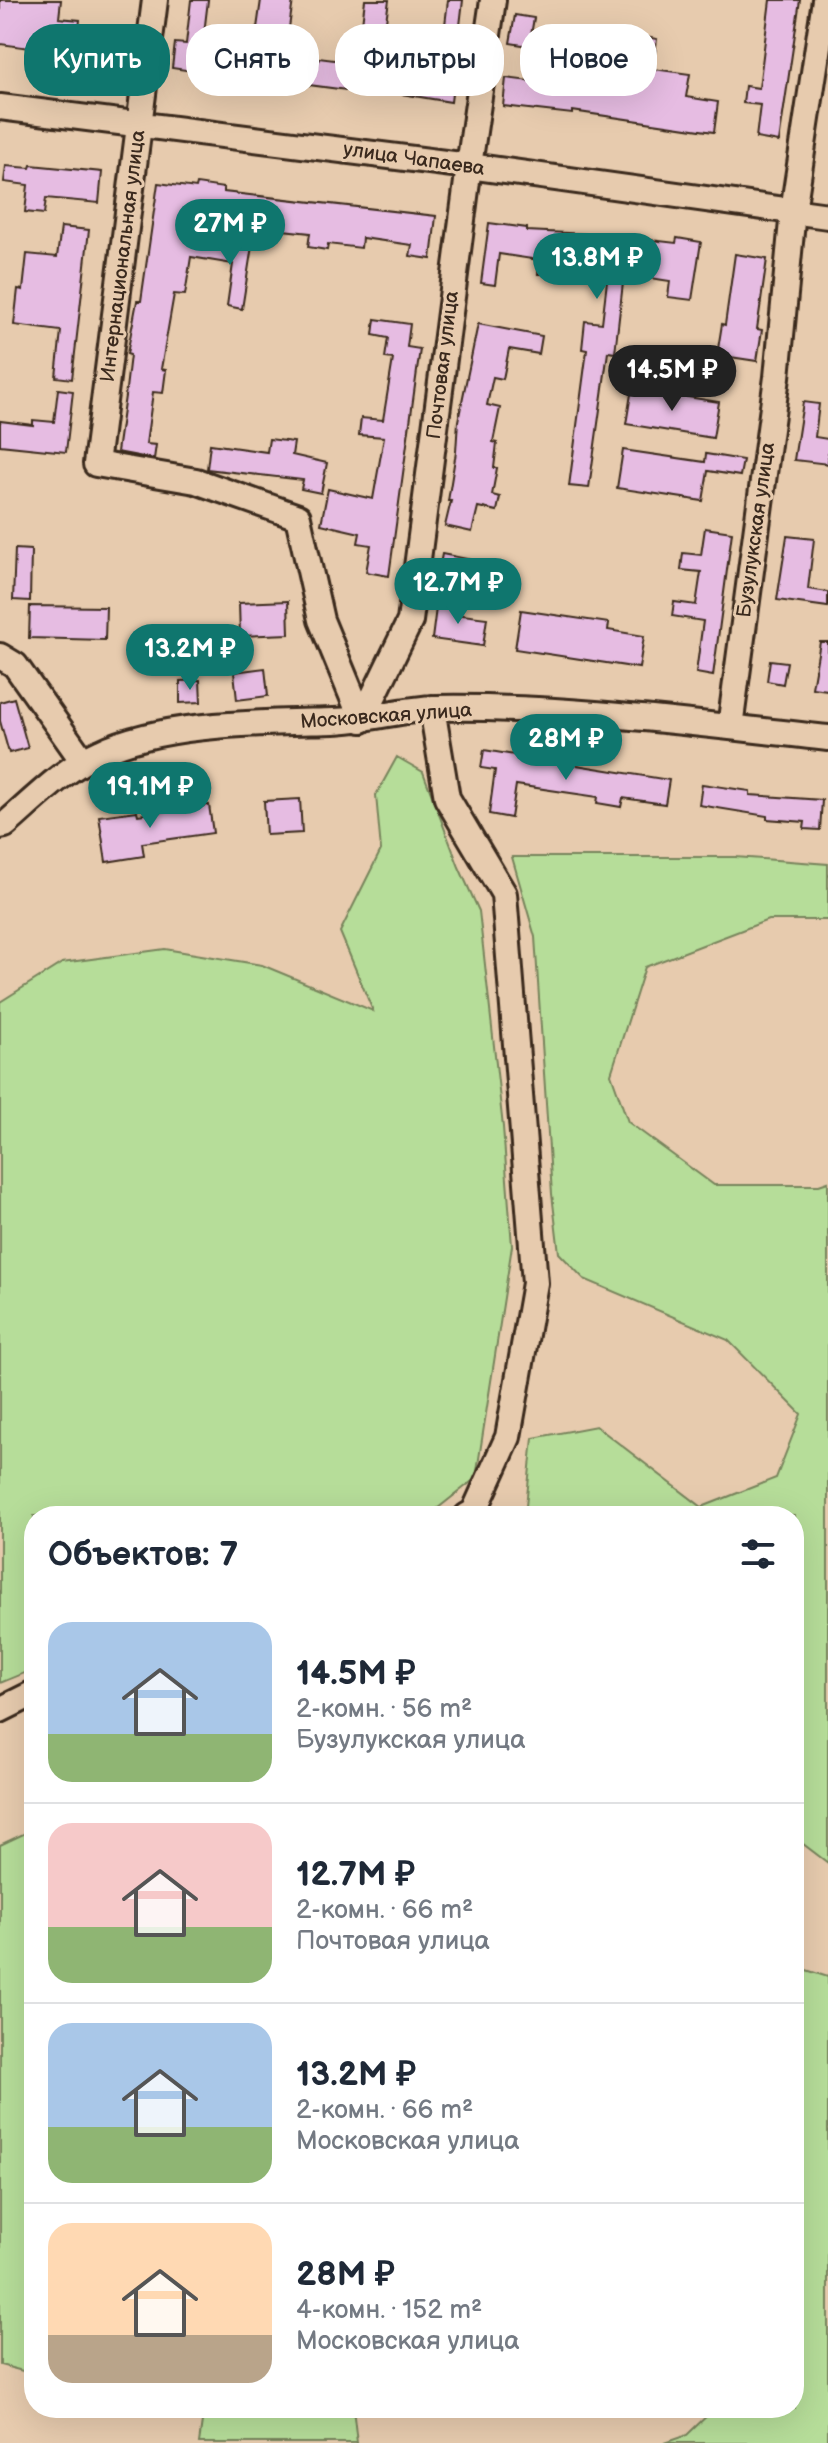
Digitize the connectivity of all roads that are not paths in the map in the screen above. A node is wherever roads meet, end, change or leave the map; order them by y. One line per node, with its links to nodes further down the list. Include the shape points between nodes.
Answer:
1 (155, 0): 5 (street, Интернациональная улица)
2 (493, 0): 6 (street, Почтовая улица)
3 (825, 0): 7 (street, Бузулукская улица)
4 (0, 107): 5 (street, улица Чапаева)
5 (140, 123): 6 (street, улица Чапаева); 11 (street, Интернациональная улица, via 96,464 196,481 298,517 321,620)
6 (469, 166): 7 (street, улица Чапаева); 11 (street, Почтовая улица, via 410,621)
7 (793, 211): 8 (street, улица Чапаева); 12 (street, Бузулукская улица, via 777,377)
8 (828, 216)
9 (0, 656): 14 (street, via 15,665)
10 (432, 708): 11 (street, Московская улица); 12 (street, Московская улица, via 580,711); 16 (street, via 447,798 504,894 535,1283 508,1437)
11 (362, 720): 14 (street, Московская улица, via 232,724 141,737)
12 (730, 727): 13 (street, Московская улица)
13 (828, 738)
14 (83, 761): 15 (street, Московская улица)
15 (0, 826)
16 (477, 1506)
17 (24, 1698): 18 (street)
18 (0, 1710)

